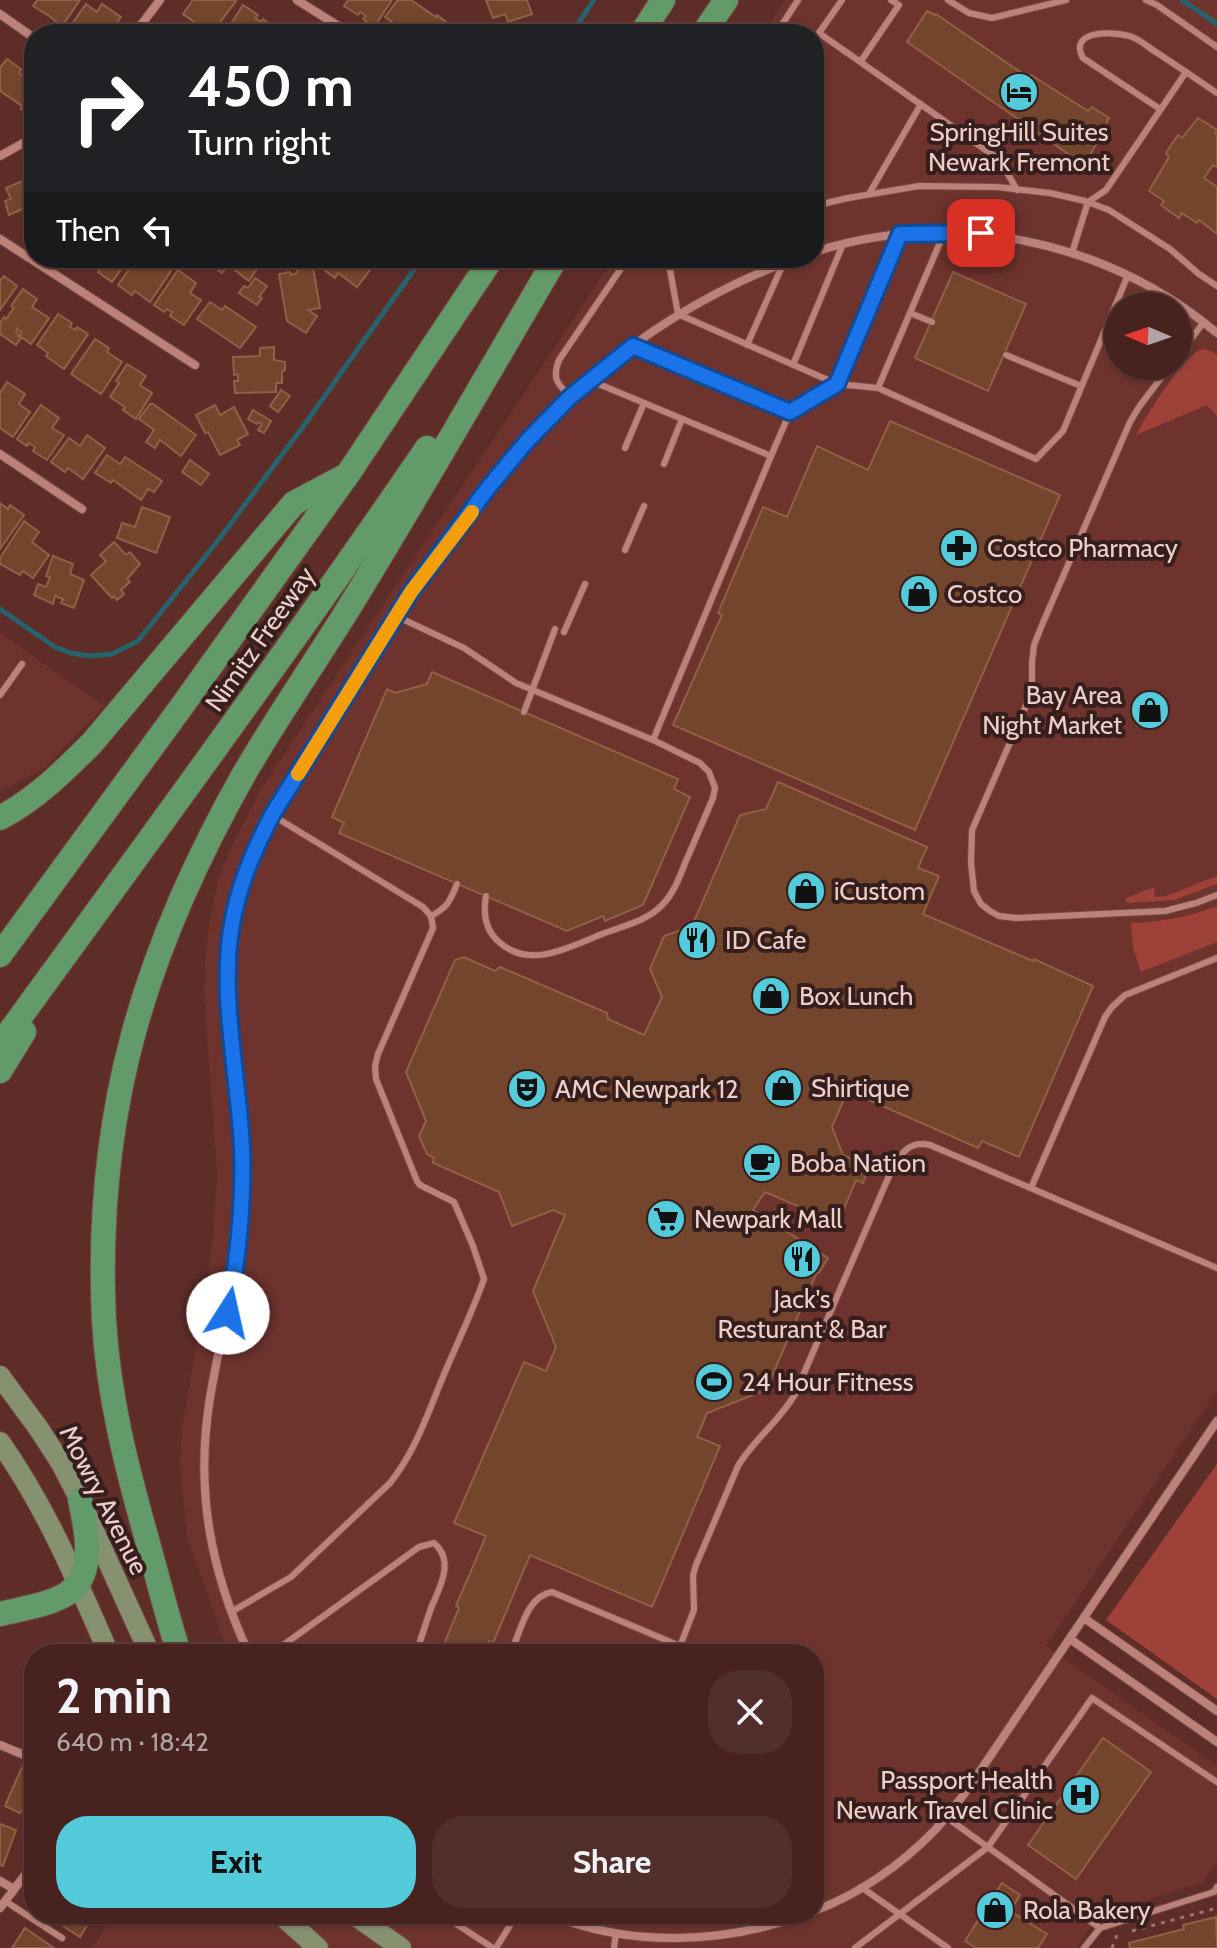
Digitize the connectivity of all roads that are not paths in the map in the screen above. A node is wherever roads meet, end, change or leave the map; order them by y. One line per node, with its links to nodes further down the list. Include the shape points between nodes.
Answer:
1 (160, 0): 12 (street)
2 (297, 0): 13 (street)
3 (663, 0): 14 (highway)
4 (726, 0): 15 (highway)
5 (798, 0): 16 (lane)
6 (842, 0): 17 (lane)
7 (891, 0): 21 (lane, via 899,5)
8 (948, 0): 9 (lane, via 969,13 992,18)
9 (1066, 0)
10 (1146, 0): 20 (lane)
11 (0, 14): 18 (street)
12 (142, 24)
13 (335, 24)
14 (647, 24)
15 (710, 24)
16 (782, 24)
17 (824, 26)
18 (24, 31)
19 (824, 36): 21 (lane)
20 (1217, 47)
21 (861, 61): 24 (lane)
22 (1186, 72): 23 (lane); 25 (lane); 25 (lane, via 1132,37 1099,33 1083,40 1083,58)
23 (1217, 93)
24 (921, 104): 28 (lane, via 1000,160); 29 (lane)
25 (1160, 109): 30 (lane, via 1106,190)
26 (24, 143): 27 (street)
27 (0, 156)
28 (1017, 190): 29 (lane, via 919,186); 30 (lane)
29 (868, 194): 31 (lane)
30 (1088, 202): 37 (lane); 48 (lane, via 1170,249)
31 (824, 204)
32 (944, 233): 33 (street); 37 (street, via 981,233); 49 (lane)
33 (900, 234): 35 (street); 62 (lane)
34 (0, 239): 38 (street)
35 (843, 244): 36 (street); 59 (lane)
36 (824, 249)
37 (1072, 253): 47 (street)
38 (24, 255)
39 (45, 268): 58 (street)
40 (485, 268): 73 (highway, Nimitz Freeway)
41 (549, 268): 91 (highway, Nimitz Freeway, via 344,570)
42 (550, 268): 110 (highway, via 243,777 159,949 136,1021 108,1165 104,1323 121,1441)
43 (621, 268): 65 (lane, via 559,360 557,383)
44 (672, 268): 50 (lane)
45 (770, 268): 50 (street)
46 (781, 268): 55 (lane)
47 (1128, 275): 52 (street); 63 (lane)
48 (1217, 286)
49 (910, 313): 51 (lane); 64 (lane)
50 (678, 314): 55 (lane); 56 (street)
51 (932, 322)
52 (1204, 322): 53 (street); 54 (lane)
53 (1217, 333)
54 (1192, 338)
55 (747, 345): 59 (lane)
56 (633, 346): 60 (street); 67 (lane)
57 (1006, 355): 63 (lane)
58 (195, 365)
59 (793, 365): 62 (lane)
60 (589, 380): 65 (street); 66 (lane)
61 (1159, 380): 89 (lane, via 1130,422 1034,645 1032,692 972,830 972,879 981,904 999,916 1016,918 1165,911)
62 (837, 384): 64 (lane); 67 (lane)
63 (1081, 386): 64 (lane, via 1063,431 1036,459)
64 (878, 388)
65 (570, 397): 78 (street, via 488,488)
66 (644, 403): 68 (lane); 69 (lane)
67 (790, 412): 71 (lane)
68 (682, 419): 71 (lane); 72 (lane)
69 (625, 448)
70 (0, 454): 75 (street)
71 (771, 456): 85 (lane)
72 (664, 464)
73 (348, 474): 87 (highway, via 294,503 92,743 38,793); 93 (highway, Nimitz Freeway)
74 (644, 506): 76 (lane)
75 (82, 509)
76 (625, 550)
77 (585, 584): 80 (lane)
78 (396, 616): 82 (lane, via 464,648); 86 (street)
79 (555, 629): 82 (lane)
80 (564, 632)
81 (22, 664): 83 (lane)
82 (532, 691): 84 (lane); 85 (lane)
83 (0, 695)
84 (524, 712)
85 (653, 740): 90 (lane, via 700,763 715,788 677,882 661,907 637,921 534,957 517,954 493,936 486,922)
86 (272, 815): 92 (lane); 104 (street, via 240,890 228,953 242,1190 235,1273 210,1397 204,1476 213,1553)
87 (0, 818)
88 (457, 884): 92 (lane, via 450,901)
89 (1217, 895)
90 (486, 896)
91 (107, 898): 95 (highway, Nimitz Freeway); 96 (highway)
92 (431, 916): 104 (lane, via 433,928 378,1054 376,1079 417,1181 454,1202 484,1279 402,1469 291,1577)
93 (0, 955)
94 (1217, 958): 97 (lane, via 1125,995 1112,1007)
95 (0, 1045)
96 (0, 1071)
97 (1031, 1188): 98 (lane); 116 (lane, via 926,1143 914,1144 901,1155 795,1394 738,1466 696,1565 694,1610)
98 (1217, 1268)
99 (0, 1376): 102 (main road, Mowry Avenue, via 61,1463)
100 (1217, 1421): 106 (street)
101 (0, 1442): 103 (main road, via 53,1529)
102 (80, 1500): 103 (highway, via 87,1555); 109 (main road, Mowry Avenue)
103 (78, 1584): 105 (highway, via 62,1597); 108 (main road)
104 (231, 1612): 111 (street)
105 (0, 1614)
106 (1084, 1618): 107 (street); 117 (street)
107 (1070, 1639): 118 (street); 122 (street)
108 (105, 1644)
109 (145, 1644)
110 (176, 1644)
111 (245, 1644)
112 (285, 1644): 113 (lane, via 419,1547 434,1543 442,1550 443,1581)
113 (419, 1644)
114 (514, 1644): 115 (lane, via 532,1604 552,1592)
115 (675, 1644)
116 (681, 1644)
117 (1217, 1711)
118 (1217, 1742)
119 (0, 1745): 120 (street)
120 (24, 1755)
121 (1217, 1782): 123 (lane, via 1092,1698)
122 (946, 1817): 123 (lane); 126 (street, via 901,1860)
123 (988, 1847): 131 (lane); 140 (lane)
124 (24, 1876): 128 (street)
125 (0, 1881): 128 (street)
126 (861, 1887): 130 (street); 131 (lane)
127 (1217, 1887): 140 (lane)
128 (14, 1889): 129 (street)
129 (3, 1905): 132 (lane)
130 (824, 1906)
131 (900, 1914): 151 (lane); 152 (lane)
132 (24, 1917)
133 (37, 1924): 143 (lane)
134 (291, 1924): 145 (main road)
135 (367, 1924): 146 (main road)
136 (457, 1924): 147 (lane)
137 (510, 1924): 147 (lane)
138 (586, 1924): 141 (street)
139 (776, 1924): 142 (street)
140 (1100, 1928): 153 (lane)
141 (616, 1933): 144 (street); 148 (lane)
142 (728, 1936): 144 (street); 150 (street)
143 (62, 1938)
144 (703, 1938): 149 (street)
145 (318, 1948)
146 (401, 1948)
147 (494, 1948)
148 (614, 1948)
149 (704, 1948)
150 (729, 1948)
151 (855, 1948)
152 (948, 1948)
153 (1084, 1948)

